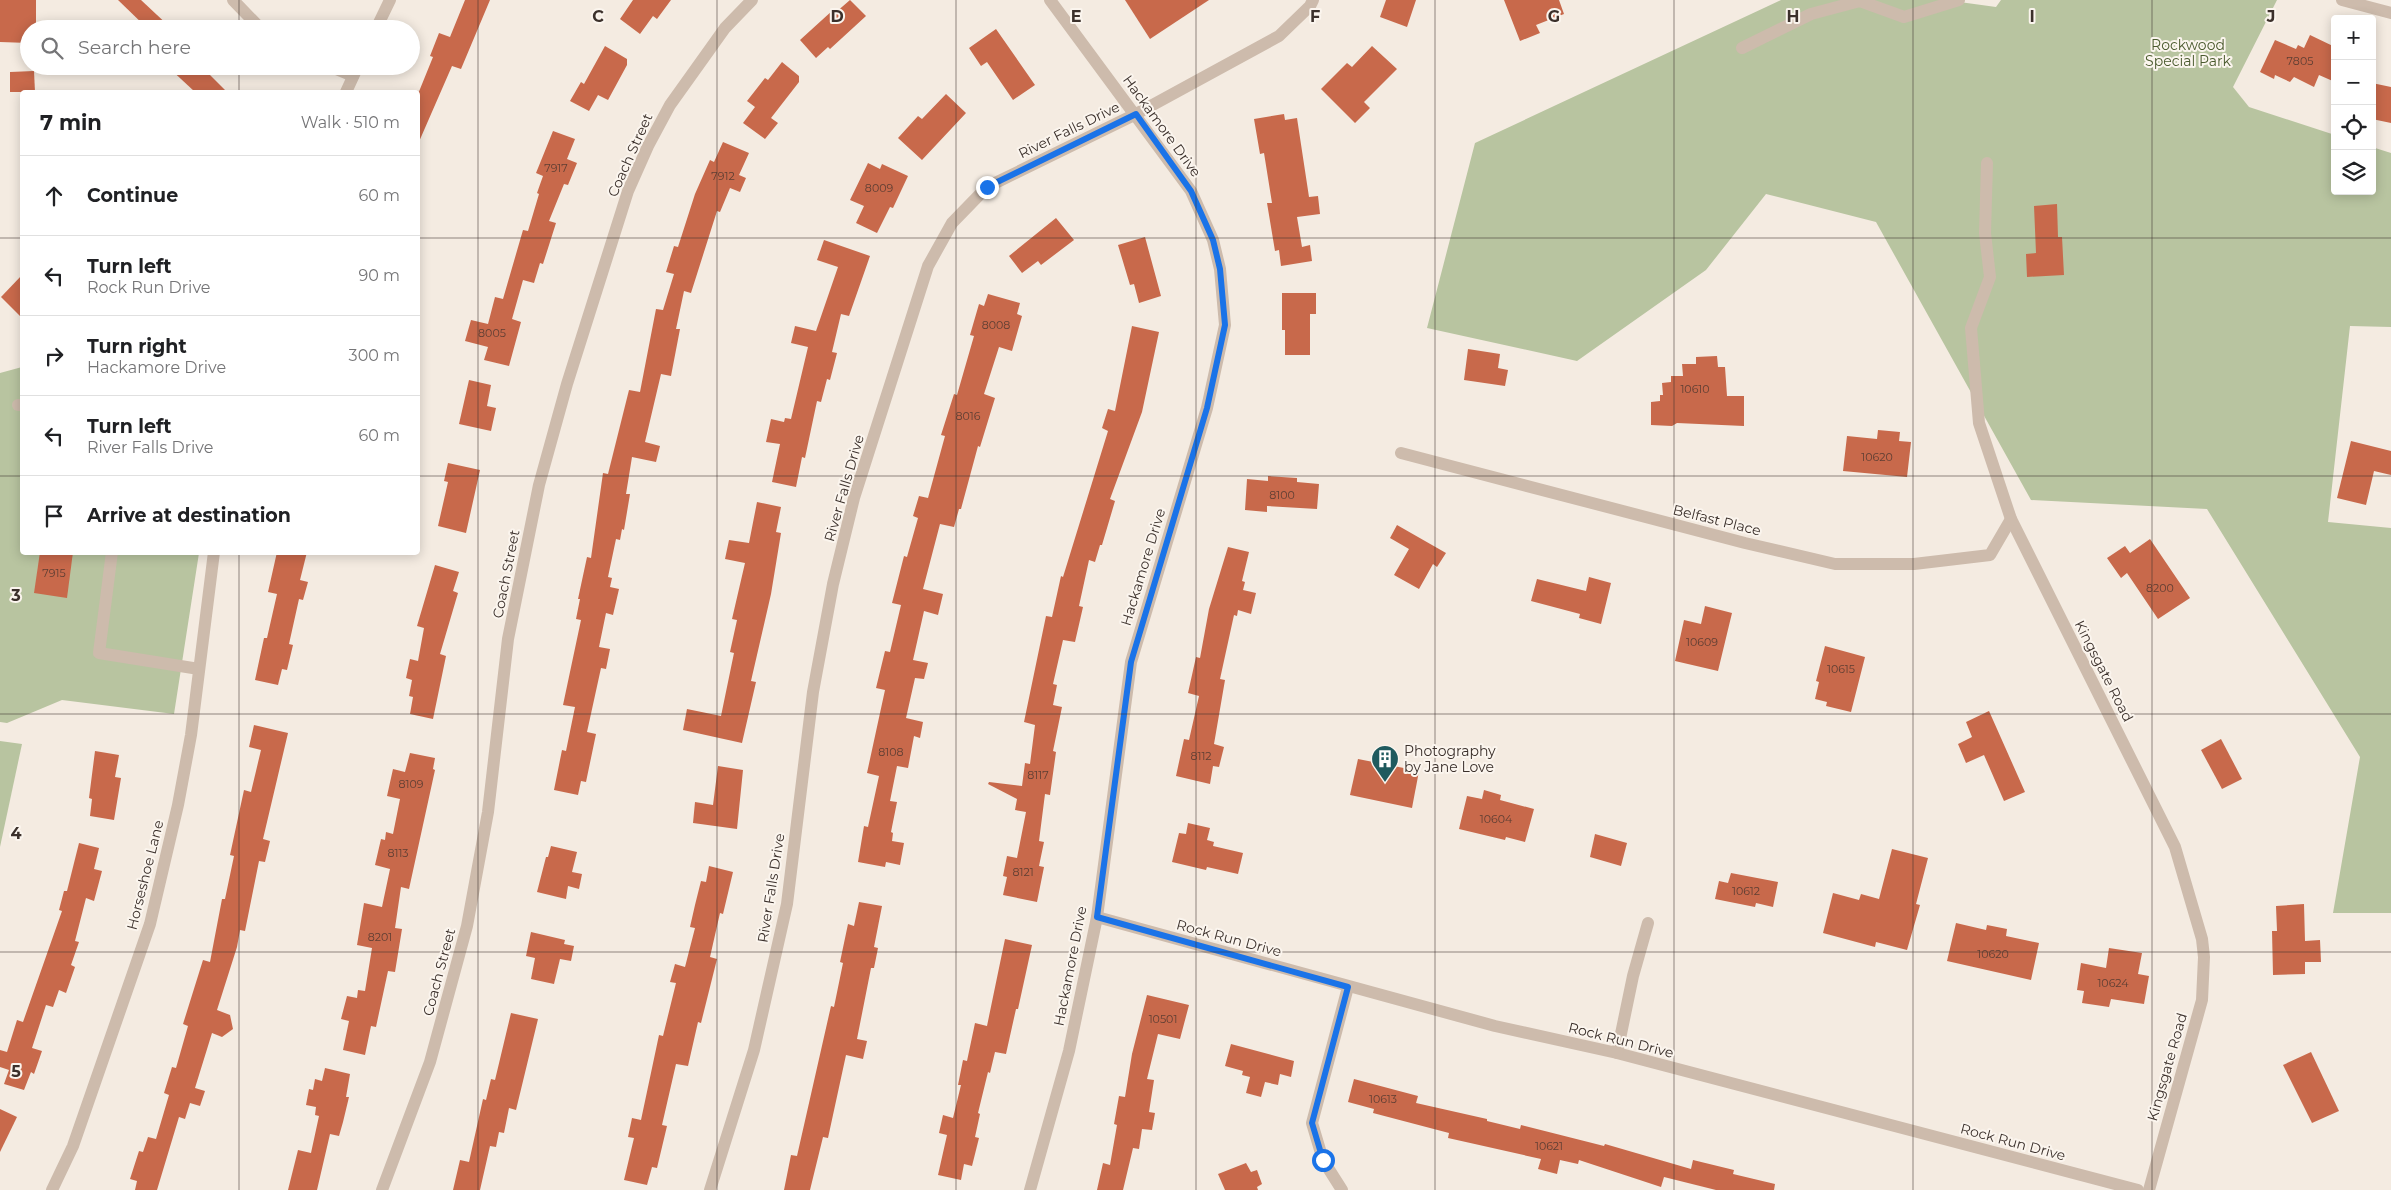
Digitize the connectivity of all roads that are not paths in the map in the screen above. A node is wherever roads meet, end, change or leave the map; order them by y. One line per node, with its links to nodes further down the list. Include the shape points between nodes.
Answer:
1 (233, 0): 9 (street)
2 (390, 0): 10 (street)
3 (752, 0): 26 (street, Coach Street, via 726,28 670,105 648,146 628,190 570,375 539,485 508,639 488,812 467,926 430,1062)
4 (1050, 0): 14 (street, Hackamore Drive)
5 (1313, 0): 14 (street, River Falls Drive, via 1279,36)
6 (1959, 0): 11 (street, via 1904,17 1860,1 1811,14)
7 (2342, 0): 8 (street)
8 (2391, 13)
9 (252, 20)
10 (380, 20)
11 (1742, 48)
12 (353, 75): 13 (street)
13 (347, 90)
14 (1136, 114): 21 (street, Hackamore Drive, via 1191,191 1213,240 1220,269 1225,325 1207,408 1131,662); 27 (street, River Falls Drive, via 987,187 952,223 928,266 854,498 836,574 812,692 787,904 754,1050)
15 (1987, 163): 17 (street, Kingsgate Road, via 1985,233 1990,277 1971,328 1979,423)
16 (1401, 453): 17 (street, Belfast Place, via 1835,564 1914,564 1990,555)
17 (2011, 519): 31 (street, Kingsgate Road, via 2175,847 2202,939 2202,1000)
18 (112, 555): 20 (street, via 99,653)
19 (214, 555): 20 (street, Horseshoe Lane)
20 (199, 669): 25 (street, Horseshoe Lane, via 178,805 150,924 73,1146)
21 (1097, 917): 23 (street, Rock Run Drive); 28 (street, Hackamore Drive, via 1069,1050)
22 (1648, 923): 24 (street)
23 (1348, 987): 24 (street, Rock Run Drive); 29 (street, via 1312,1123 1323,1160)
24 (1617, 1054): 30 (street, Rock Run Drive)
25 (52, 1190)
26 (382, 1190)
27 (710, 1190)
28 (1030, 1190)
29 (1342, 1190)
30 (2138, 1190)
31 (2149, 1190)

